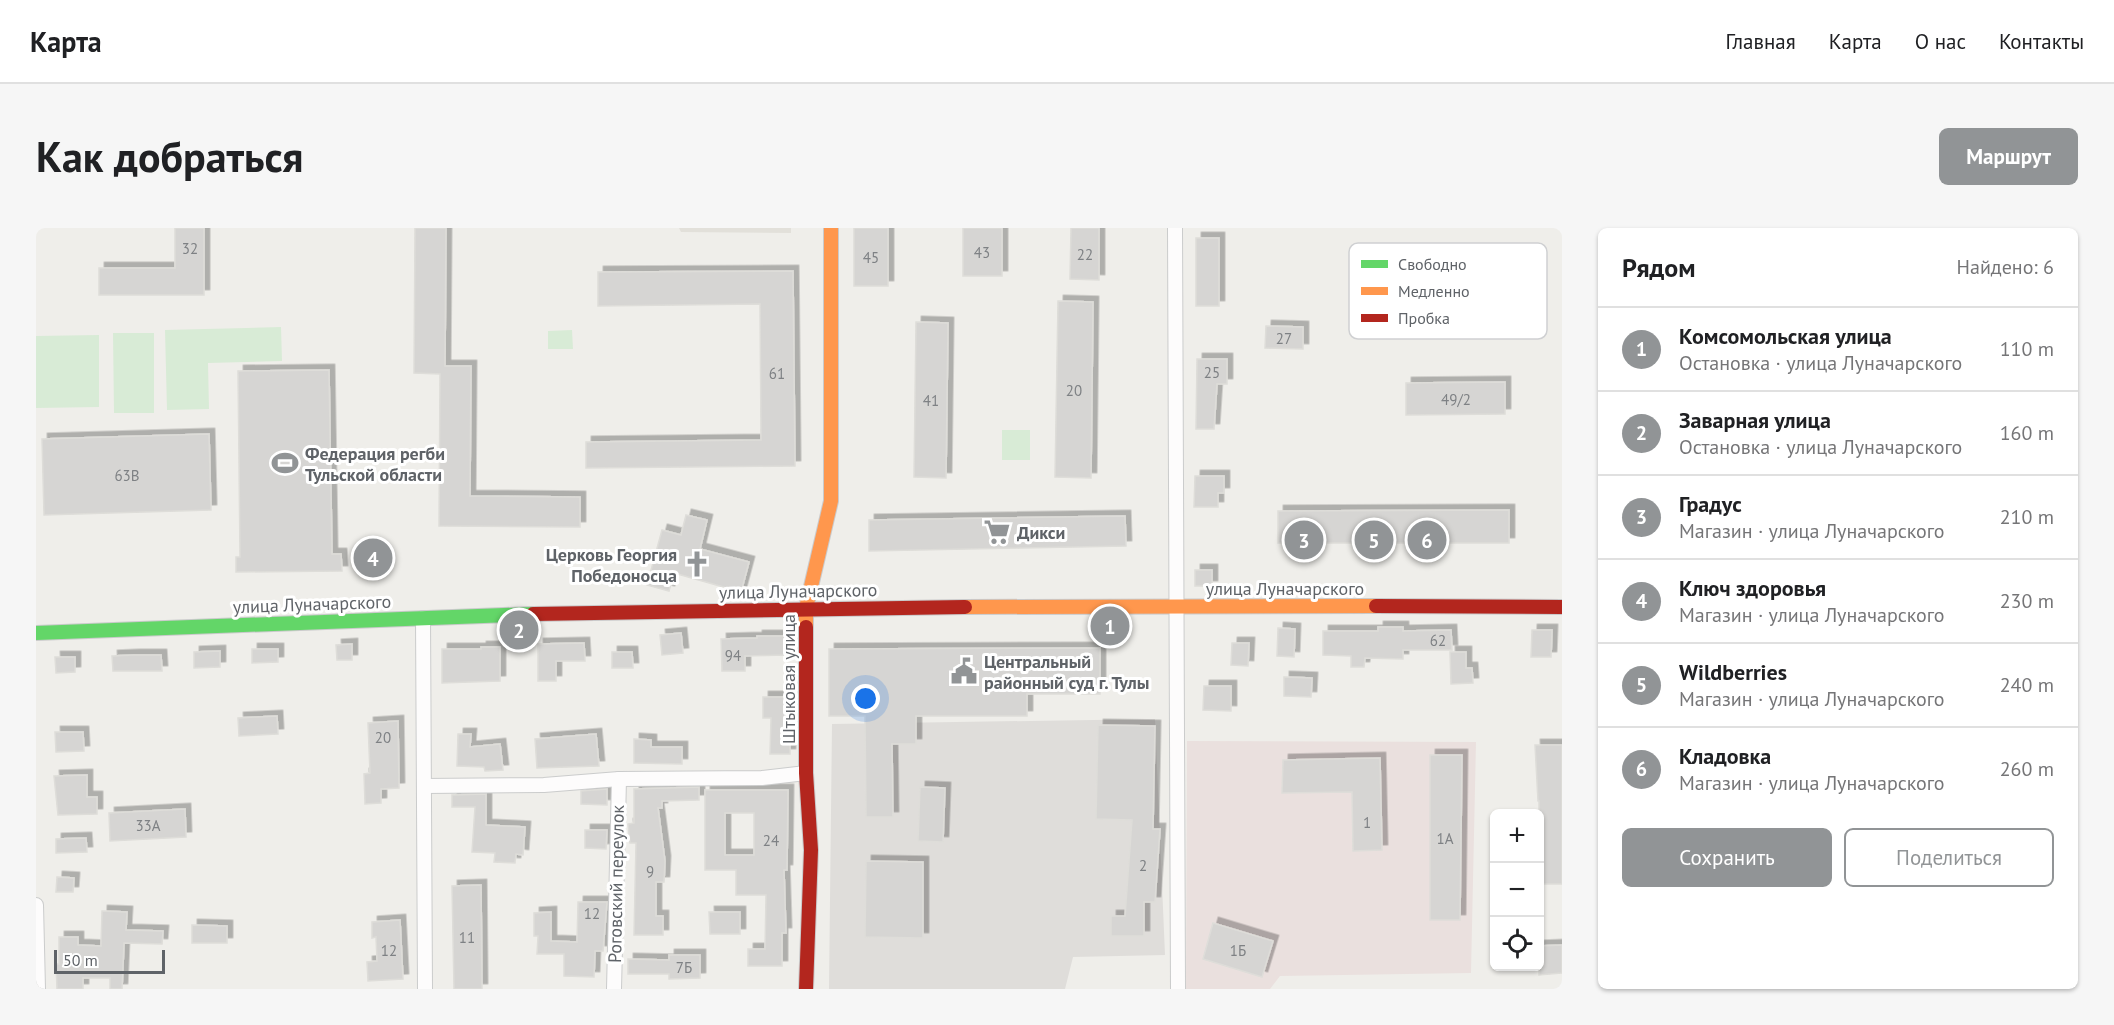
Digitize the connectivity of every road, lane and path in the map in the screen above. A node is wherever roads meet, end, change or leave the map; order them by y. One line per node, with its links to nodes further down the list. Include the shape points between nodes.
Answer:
1 (831, 228): 5 (main road, Штыковая улица, via 831,501)
2 (1175, 228): 3 (street)
3 (1177, 606): 4 (main road, улица Луначарского); 5 (main road, улица Луначарского); 16 (street)
4 (1562, 607)
5 (806, 608): 6 (main road, улица Луначарского); 8 (main road, Штыковая улица)
6 (423, 618): 7 (main road, улица Луначарского); 10 (street)
7 (36, 633)
8 (806, 773): 9 (street, Роговский переулок, via 762,778); 15 (main road, Штыковая улица, via 811,850)
9 (619, 778): 10 (street, Роговский переулок, via 544,786); 14 (street, Роговский переулок)
10 (424, 786): 13 (street)
11 (36, 905): 12 (street)
12 (38, 989)
13 (425, 989)
14 (614, 989)
15 (806, 989)
16 (1178, 989)

